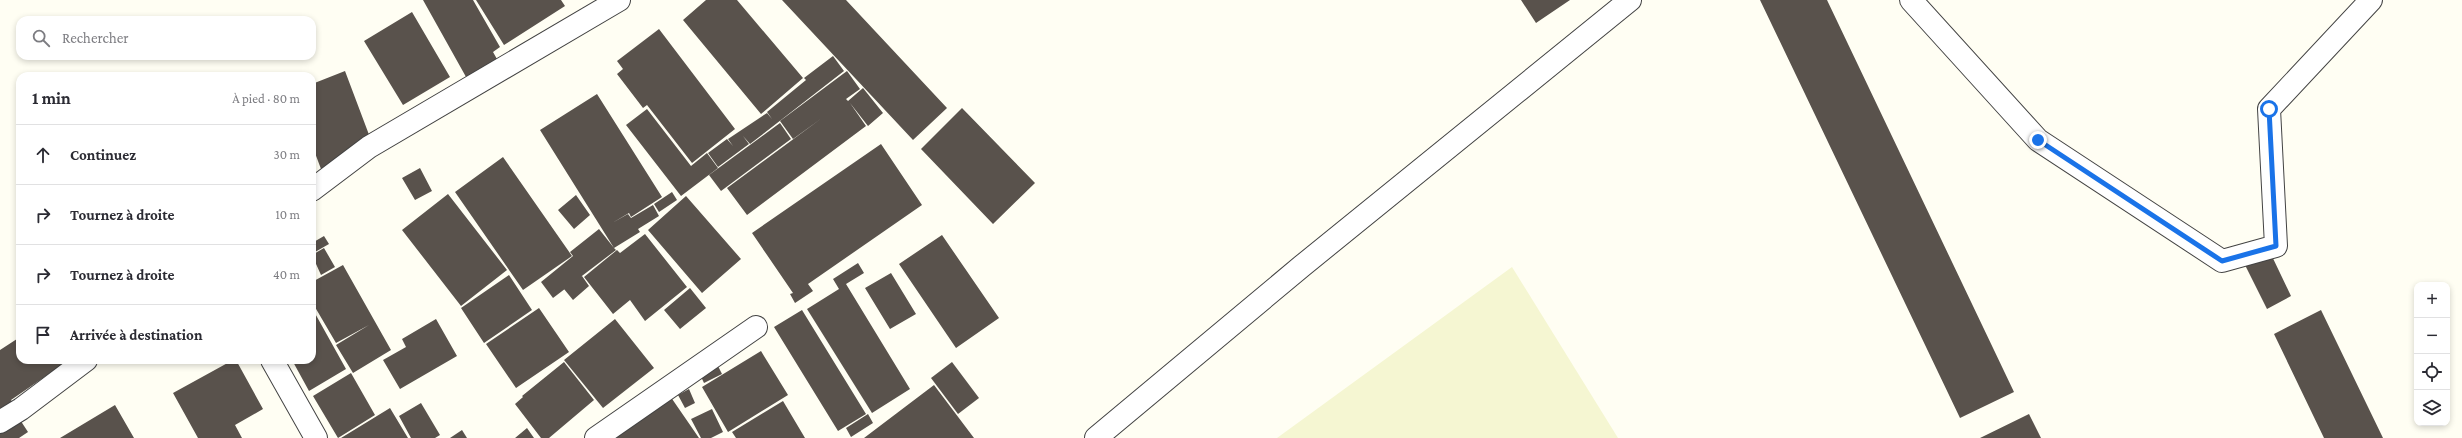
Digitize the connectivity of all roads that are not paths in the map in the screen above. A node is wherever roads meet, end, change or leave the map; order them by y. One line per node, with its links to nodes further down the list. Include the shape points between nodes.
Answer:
1 (619, 0): 5 (street, via 369,147)
2 (1630, 0): 12 (street, via 1302,266)
3 (1910, 0): 4 (street, via 2038,140 2222,261 2276,246 2269,109)
4 (2371, 0)
5 (316, 187)
6 (756, 327): 11 (street)
7 (81, 364): 9 (street)
8 (274, 364): 10 (street)
9 (0, 422)
10 (316, 438)
11 (596, 438)
12 (1096, 438)

